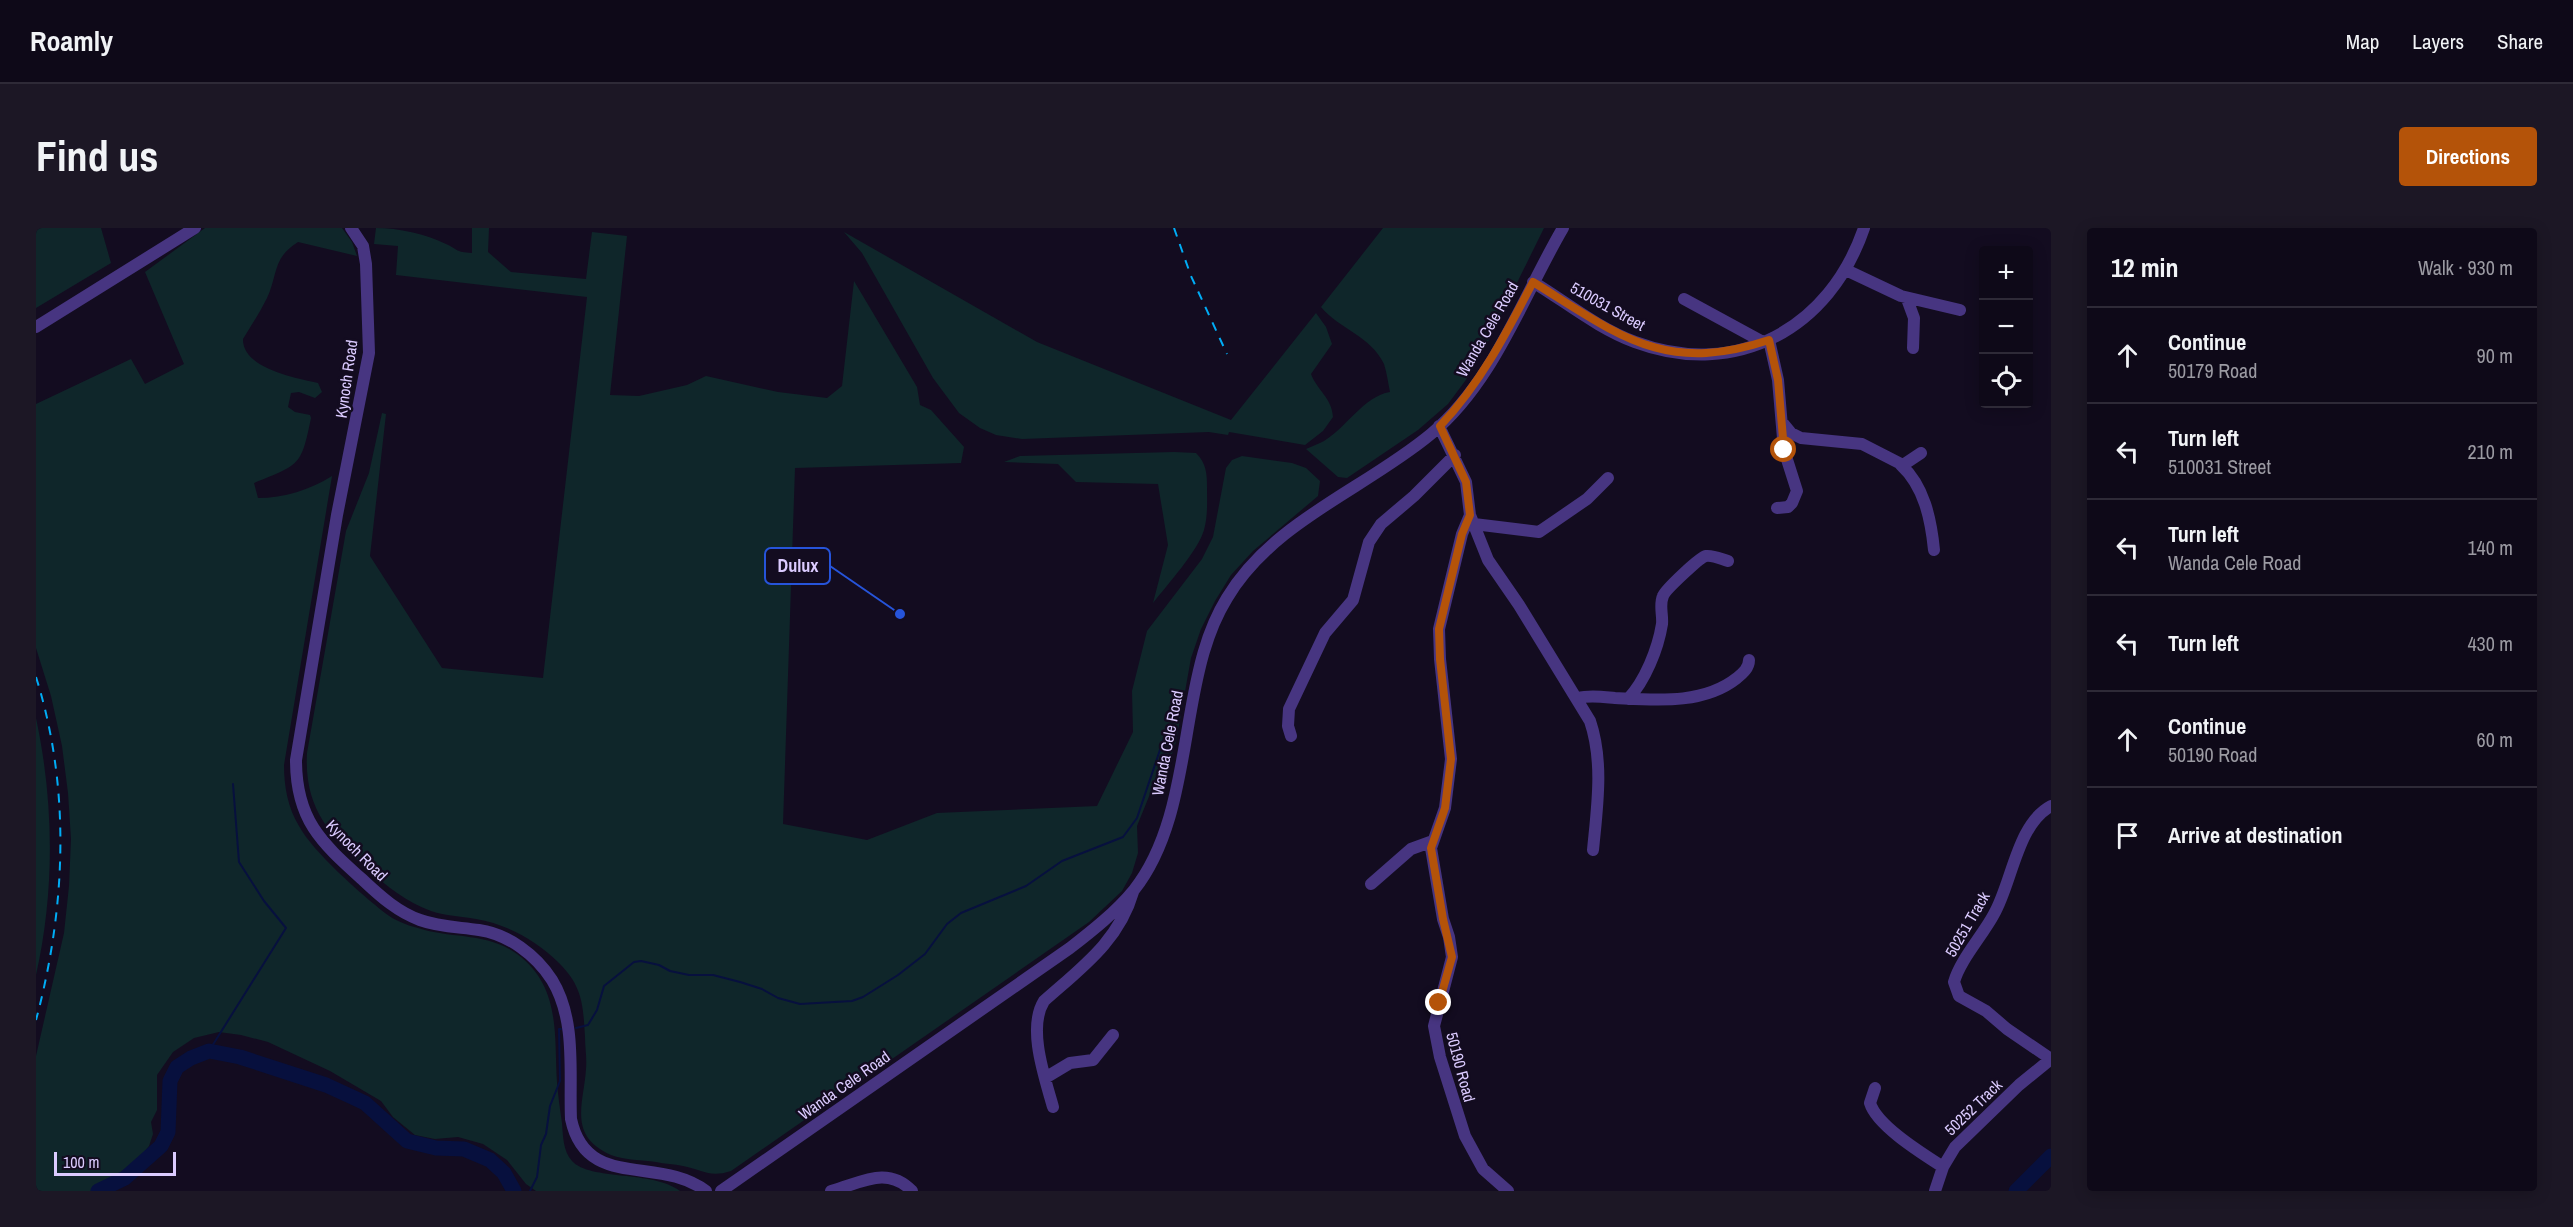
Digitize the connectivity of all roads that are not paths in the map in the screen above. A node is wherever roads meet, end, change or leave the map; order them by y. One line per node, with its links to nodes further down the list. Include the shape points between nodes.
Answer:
1 (195, 228): 10 (street)
2 (351, 228): 38 (street, Kynoch Road, via 363,246 366,264 369,353 296,760 301,804 320,840 398,910 427,922 496,935 514,943 539,964 552,980 568,1022 571,1119 585,1152 601,1163 690,1180)
3 (1563, 228): 6 (street, Wanda Cele Road)
4 (1864, 228): 5 (street, 510031 Street)
5 (1846, 270): 8 (street); 11 (street, 510031 Street, via 1806,317)
6 (1533, 282): 11 (street, 510031 Street, via 1636,343 1681,353 1720,354); 14 (street, Wanda Cele Road, via 1489,364)
7 (1684, 299): 11 (street)
8 (1907, 299): 9 (street); 12 (street, via 1914,318)
9 (1960, 310)
10 (36, 327)
11 (1766, 341): 13 (street, via 1778,380)
12 (1913, 348)
13 (1782, 422): 17 (street, via 1801,438 1862,444); 19 (street, via 1784,450 1797,494 1788,507)
14 (1440, 426): 16 (street); 31 (street, Wanda Cele Road, via 1281,538 1253,564 1227,597 1201,660 1165,830)
15 (1921, 453): 17 (street)
16 (1455, 455): 20 (street, via 1466,482); 26 (street, via 1381,524 1369,542 1353,600 1325,633 1289,709)
17 (1900, 465): 21 (street, via 1913,475 1921,492)
18 (1608, 478): 20 (street, via 1587,499 1539,532)
19 (1777, 508)
20 (1472, 519): 24 (street, via 1488,560); 28 (street, via 1462,534 1439,629 1451,759 1445,808)
21 (1934, 550)
22 (1728, 561): 25 (street, via 1704,556 1664,593 1659,635 1641,683)
23 (1749, 660): 25 (street, via 1747,669 1735,680 1708,694)
24 (1578, 698): 25 (street); 29 (street, via 1596,739 1599,782)
25 (1628, 699)
26 (1291, 736)
27 (2051, 806): 33 (street, 50251 Track, via 2027,831 1995,912 1954,982 1959,996)
28 (1433, 841): 30 (street, via 1411,849); 42 (street, 50190 Road, via 1432,862 1452,957 1434,1019 1434,1034 1465,1136 1483,1169)
29 (1593, 850)
30 (1371, 884)
31 (1134, 890): 34 (street, via 1128,911 1108,942 1039,1010); 39 (street, Wanda Cele Road, via 1070,948)
32 (1113, 1035): 34 (street, via 1093,1060 1070,1063)
33 (2051, 1059): 37 (street, 50252 Track, via 1966,1135)
34 (1045, 1078): 36 (street)
35 (1875, 1088): 37 (street, via 1870,1102 1878,1116)
36 (1053, 1107)
37 (1943, 1167): 43 (street, 50252 Track)
38 (706, 1191)
39 (721, 1191)
40 (831, 1191): 41 (street, via 886,1176 900,1180)
41 (912, 1191)
42 (1508, 1191)
43 (1935, 1191)

